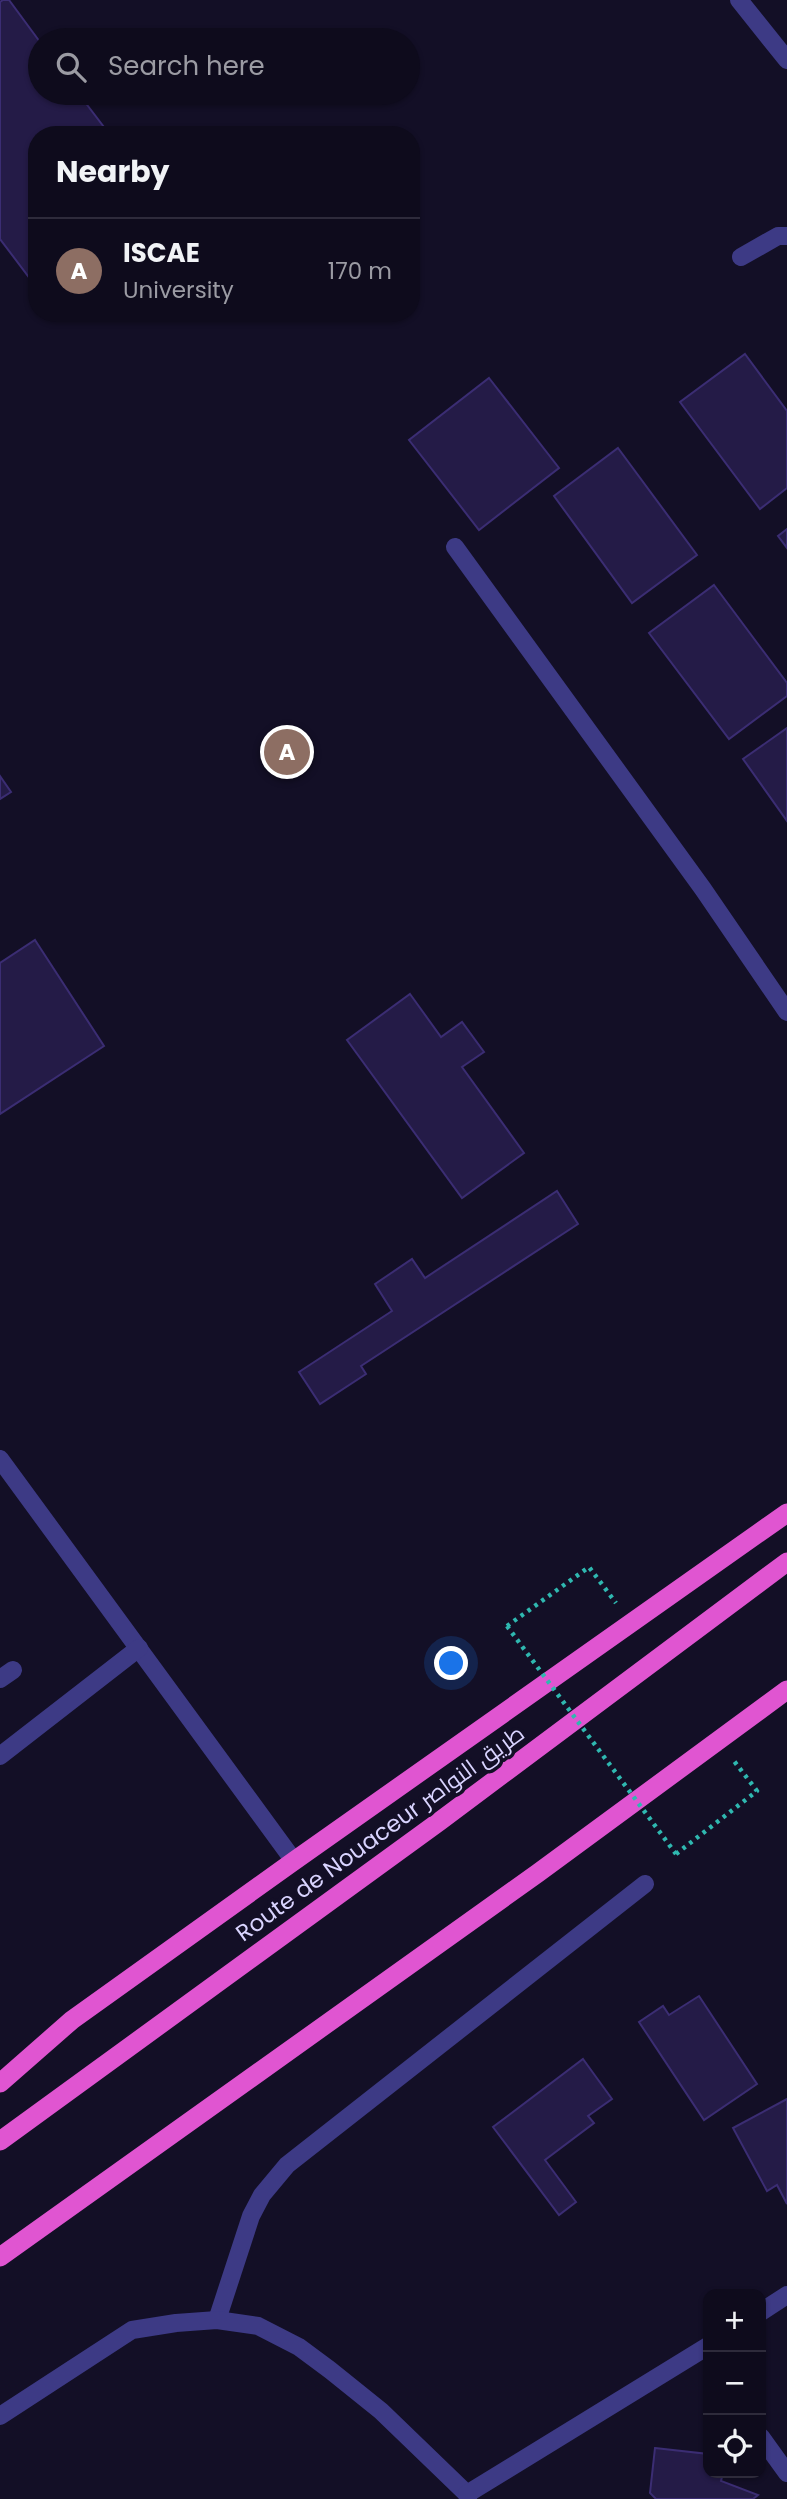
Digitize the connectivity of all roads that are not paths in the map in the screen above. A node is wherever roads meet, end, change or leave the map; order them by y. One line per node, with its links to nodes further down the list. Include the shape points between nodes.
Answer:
1 (739, 0): 2 (street)
2 (787, 60)
3 (787, 236): 4 (street, via 778,236)
4 (741, 257)
5 (455, 547): 6 (street)
6 (787, 1012)
7 (0, 1459): 10 (street)
8 (787, 1513): 13 (highway)
9 (787, 1562): 16 (highway, Route de Nouaceur طريق النواصر)
10 (139, 1648): 12 (street); 13 (street)
11 (787, 1690): 17 (highway)
12 (0, 1756)
13 (294, 1861): 15 (highway, via 72,2020)
14 (645, 1884): 20 (street, via 287,2165 251,2216)
15 (0, 2083)
16 (0, 2141)
17 (0, 2257)
18 (787, 2295): 19 (street)
19 (766, 2309)
20 (216, 2320): 22 (street, via 132,2330); 25 (street, via 258,2326 299,2347 381,2411)
21 (703, 2355): 25 (street)
22 (0, 2416)
23 (766, 2444): 24 (street)
24 (787, 2473)
25 (468, 2497)

